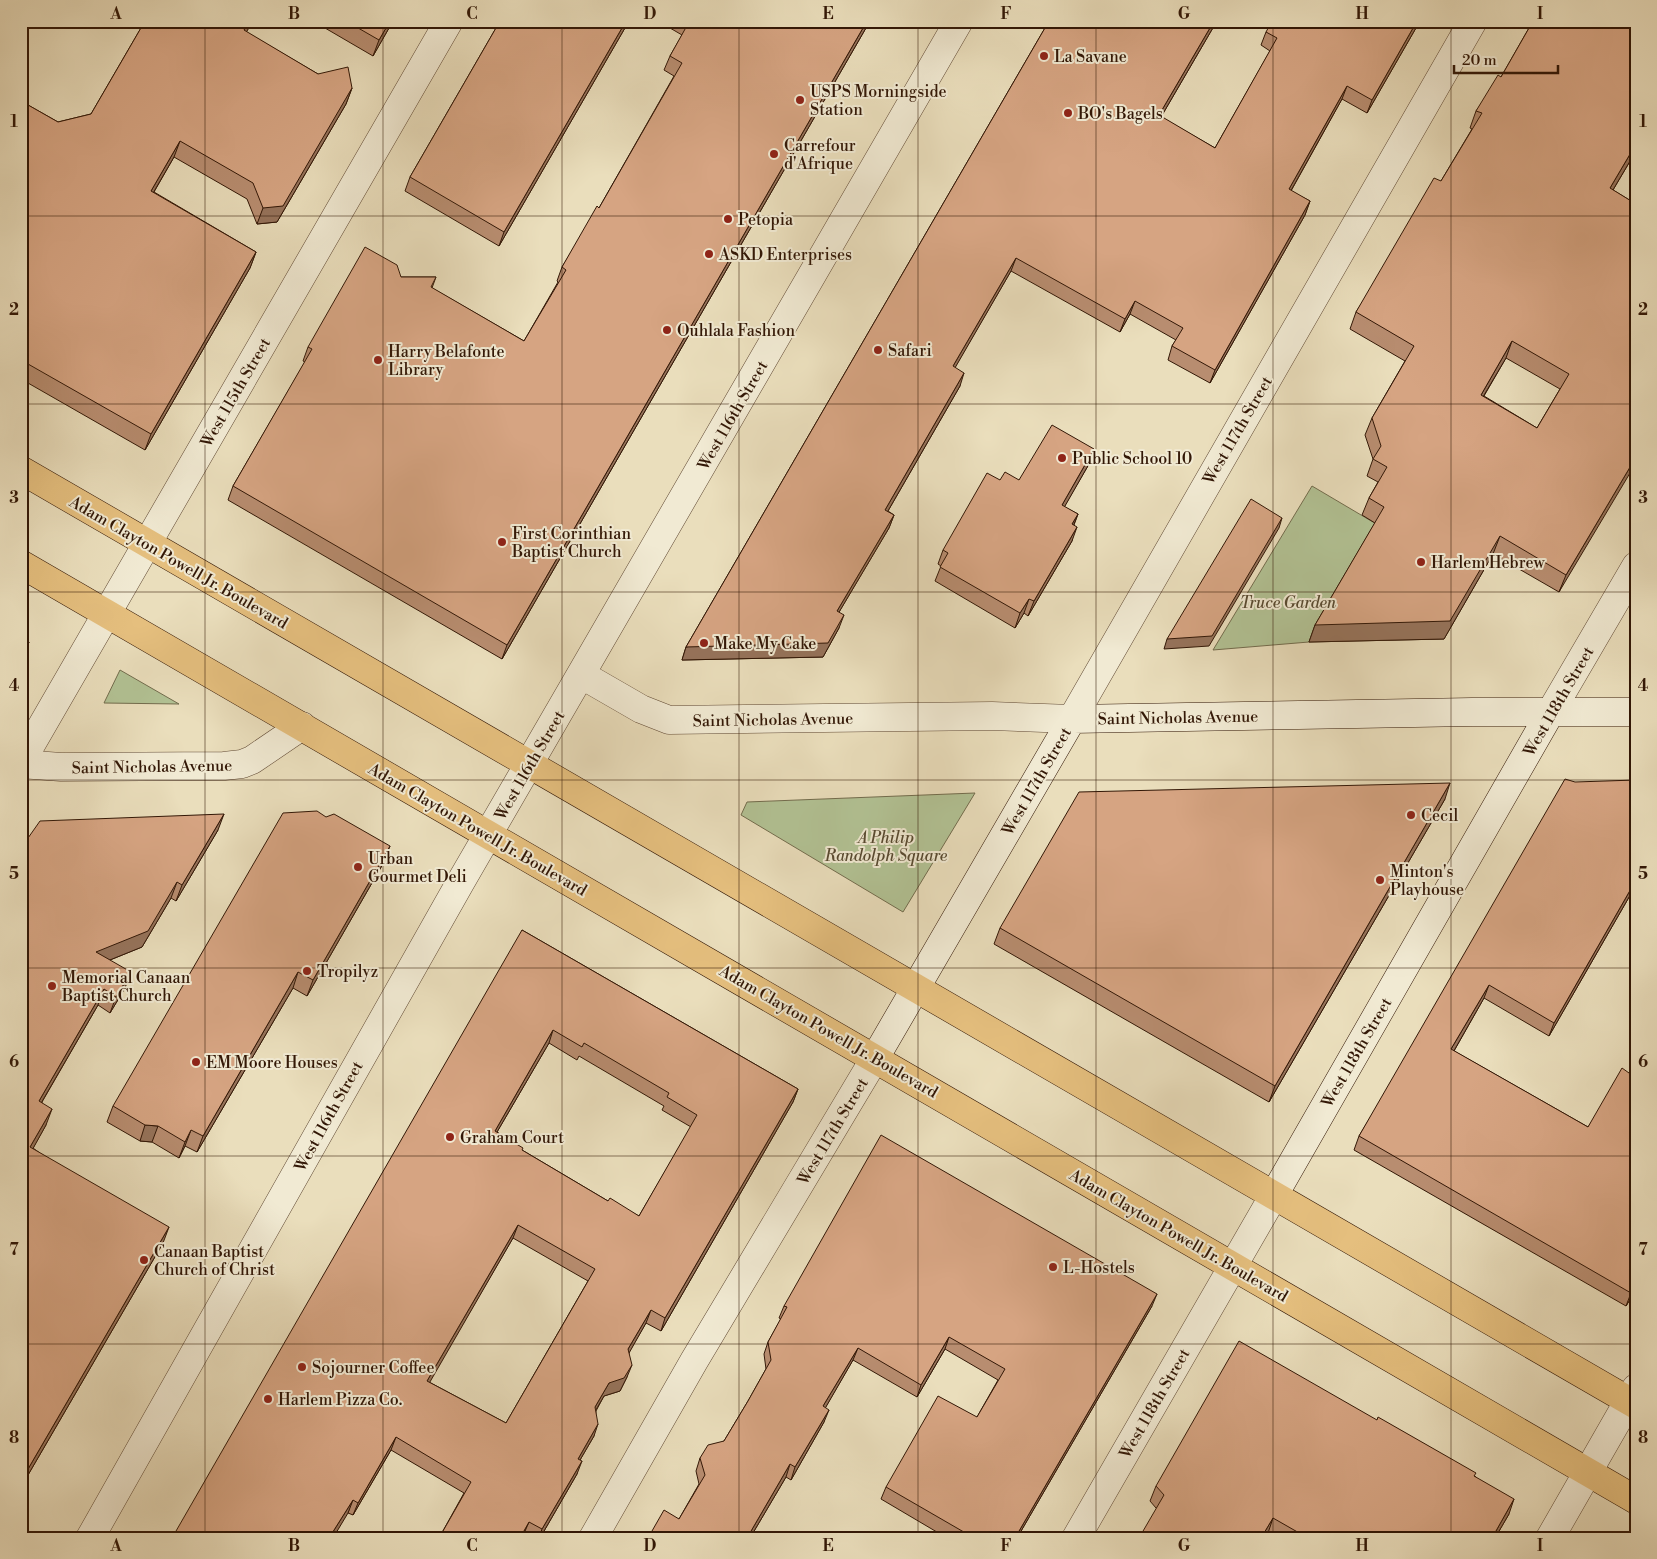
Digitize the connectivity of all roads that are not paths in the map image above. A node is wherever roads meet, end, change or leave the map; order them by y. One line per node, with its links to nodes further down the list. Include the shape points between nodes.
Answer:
1 (449, 21): 5 (street, West 115th Street)
2 (959, 21): 9 (street, West 116th Street)
3 (1473, 21): 12 (street, West 117th Street)
4 (21, 470): 5 (main road, Adam Clayton Powell Jr. Boulevard)
5 (147, 544): 8 (street, West 115th Street); 15 (main road, Adam Clayton Powell Jr. Boulevard)
6 (21, 564): 8 (main road, Adam Clayton Powell Jr. Boulevard)
7 (1636, 566): 11 (street, West 118th Street)
8 (107, 614): 13 (main road, Adam Clayton Powell Jr. Boulevard); 14 (street, West 115th Street)
9 (582, 675): 12 (street, Saint Nicholas Avenue, via 641,709 669,720 992,716); 15 (street, West 116th Street)
10 (1636, 712): 11 (street, Saint Nicholas Avenue)
11 (1550, 713): 12 (street, Saint Nicholas Avenue); 19 (street, West 118th Street)
12 (1072, 719): 17 (street, West 117th Street)
13 (302, 726): 14 (street, Saint Nicholas Avenue, via 242,764 61,767); 16 (main road, Adam Clayton Powell Jr. Boulevard)
14 (21, 763)
15 (530, 764): 16 (street, West 116th Street); 17 (main road, Adam Clayton Powell Jr. Boulevard)
16 (488, 835): 18 (main road, Adam Clayton Powell Jr. Boulevard); 24 (street, West 116th Street)
17 (916, 987): 18 (street, West 117th Street); 19 (main road, Adam Clayton Powell Jr. Boulevard)
18 (875, 1058): 20 (main road, Adam Clayton Powell Jr. Boulevard); 25 (street, West 117th Street, via 694,1361)
19 (1274, 1195): 20 (street, West 118th Street); 21 (main road, Adam Clayton Powell Jr. Boulevard)
20 (1233, 1266): 22 (main road, Adam Clayton Powell Jr. Boulevard); 26 (street, West 118th Street)
21 (1633, 1398): 22 (street)
22 (1588, 1472): 23 (main road, Adam Clayton Powell Jr. Boulevard); 27 (street)
23 (1636, 1500)
24 (90, 1538)
25 (593, 1538)
26 (1076, 1538)
27 (1550, 1538)

